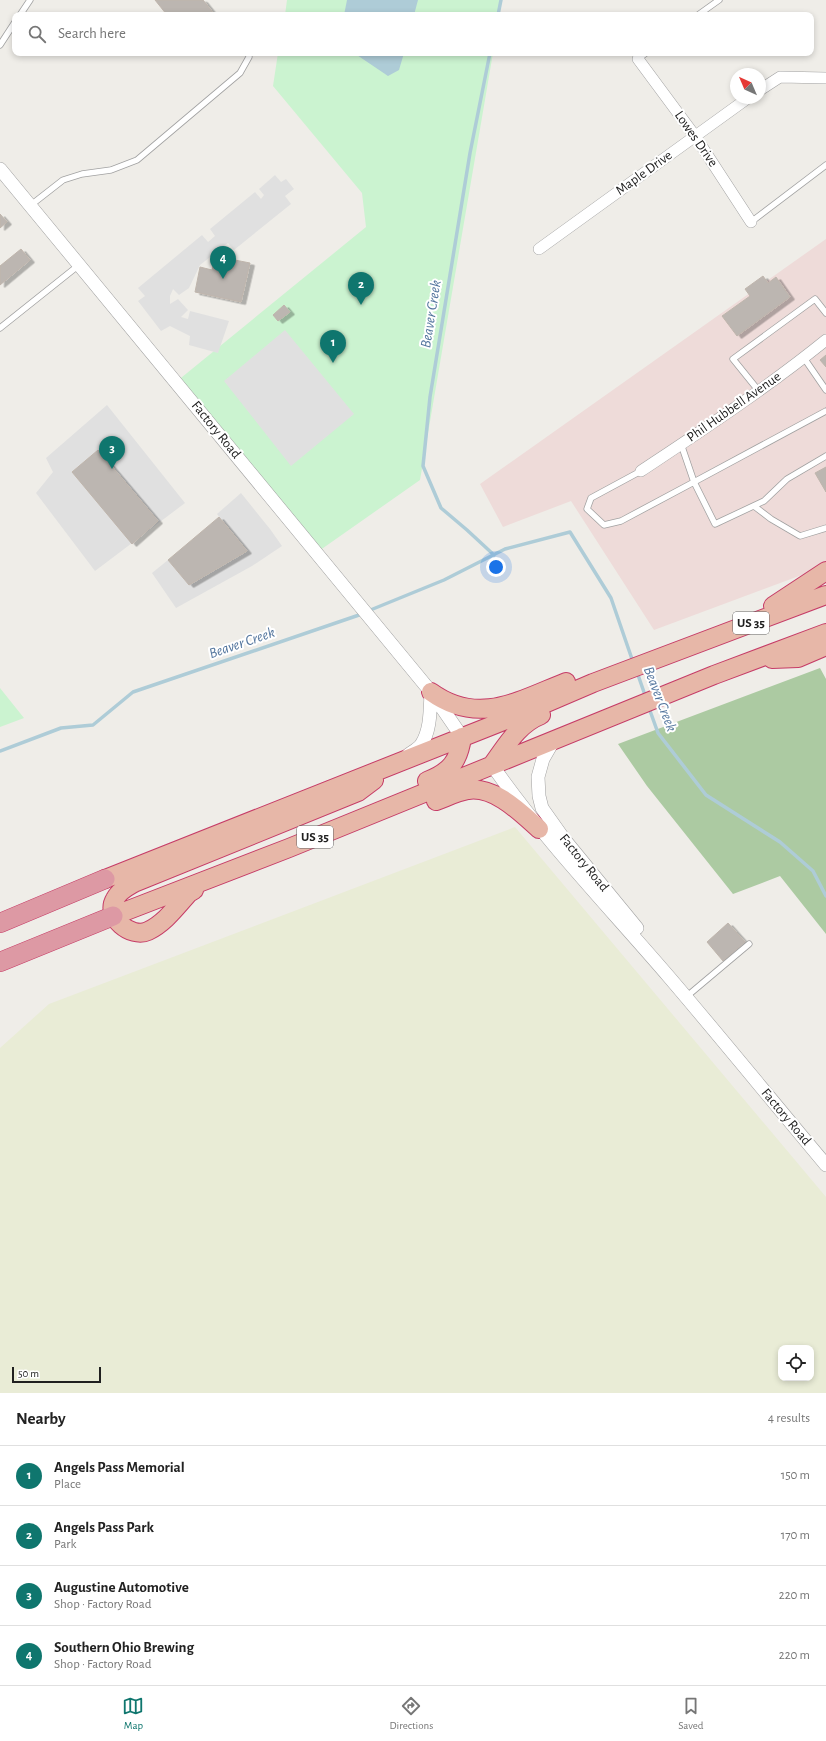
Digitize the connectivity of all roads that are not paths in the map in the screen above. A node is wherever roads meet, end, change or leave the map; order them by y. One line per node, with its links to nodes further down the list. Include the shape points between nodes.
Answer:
1 (30, 0): 3 (lane)
2 (719, 0): 4 (lane)
3 (22, 12)
4 (702, 12)
5 (12, 27): 6 (lane)
6 (0, 45)
7 (249, 56): 15 (lane, via 240,73 137,160 111,170 63,180)
8 (642, 56): 12 (street, Lowes Drive)
9 (826, 78): 10 (street, via 780,77)
10 (766, 86)
11 (740, 104): 12 (street, Maple Drive)
12 (695, 136): 16 (street, Lowes Drive); 17 (street, Maple Drive)
13 (826, 165): 16 (lane)
14 (0, 168): 15 (street, Factory Road)
15 (31, 205): 18 (street, Factory Road)
16 (751, 222)
17 (539, 249)
18 (80, 265): 20 (lane); 41 (street, Factory Road)
19 (826, 313): 23 (lane, via 815,299 733,359)
20 (0, 328)
21 (826, 340): 22 (street, Phil Hubbell Avenue)
22 (804, 358): 23 (street, Phil Hubbell Avenue); 24 (lane)
23 (758, 390): 26 (street, Phil Hubbell Avenue)
24 (826, 390)
25 (826, 411): 29 (lane)
26 (681, 444): 28 (street, Phil Hubbell Avenue); 29 (lane)
27 (826, 456): 30 (lane, via 787,479 764,502)
28 (641, 471): 29 (lane, via 591,498 587,509 604,525 621,521)
29 (694, 482): 30 (lane, via 715,524)
30 (754, 506): 31 (lane, via 800,536)
31 (826, 528)
32 (826, 571): 35 (highway, via 790,596)
33 (826, 594): 35 (highway, US 35)
34 (826, 621): 39 (highway)
35 (732, 629): 40 (highway, US 35)
36 (826, 633): 38 (highway, US 35)
37 (826, 646): 38 (highway, via 798,658)
38 (753, 660): 39 (highway, US 35)
39 (687, 681): 43 (highway, US 35, via 606,714)
40 (593, 683): 41 (highway, via 486,710 469,710 454,706); 42 (highway, US 35); 45 (highway, via 525,724)
41 (431, 692): 42 (street, Factory Road); 44 (street, via 426,735 420,746)
42 (462, 737): 44 (highway, US 35); 50 (highway, via 455,761 446,772 436,778 171,885)
43 (554, 740): 45 (highway, US 35); 55 (street, Factory Road, via 543,759 538,778 542,808 564,839 650,944)
44 (399, 762): 49 (highway, US 35); 51 (highway, via 358,792 134,883 122,890 114,899)
45 (492, 765): 46 (street, Factory Road); 47 (highway, US 35)
46 (540, 828): 47 (highway, via 502,798 479,790 469,790 314,850); 55 (street, Factory Road)
47 (289, 848): 48 (highway, US 35)
48 (213, 878): 50 (highway, US 35); 51 (highway, via 189,893 161,923 147,932 134,932)
49 (105, 879): 52 (highway, US 35)
50 (138, 908): 51 (highway, US 35)
51 (113, 916): 54 (highway, US 35)
52 (0, 923)
53 (749, 944): 56 (lane)
54 (0, 962)
55 (668, 976): 56 (street, Factory Road)
56 (686, 998): 57 (street, Factory Road)
57 (826, 1165)

